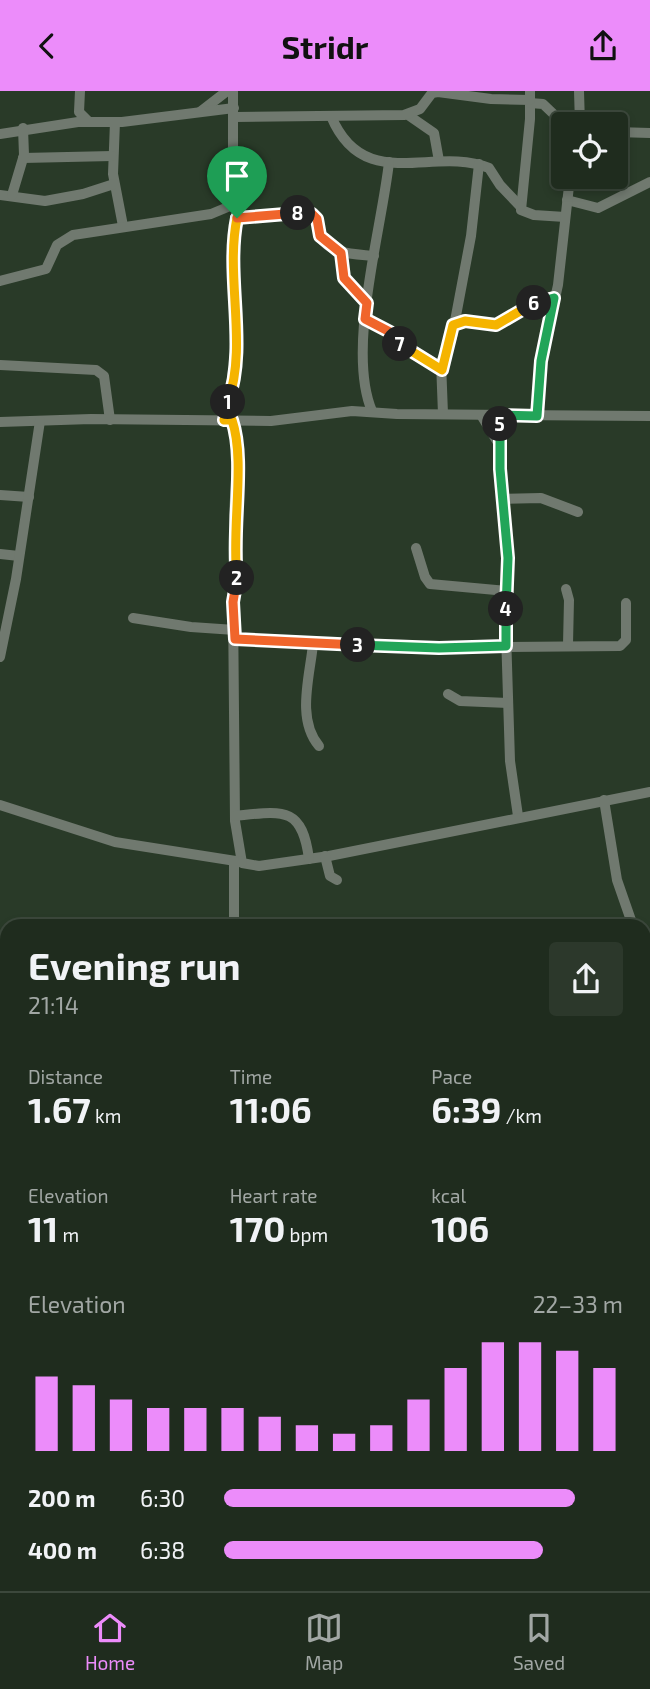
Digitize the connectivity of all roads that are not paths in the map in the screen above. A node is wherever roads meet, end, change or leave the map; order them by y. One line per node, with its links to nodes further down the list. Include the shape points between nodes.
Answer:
1 (80, 91): 13 (street, via 79,112)
2 (227, 91): 7 (street)
3 (233, 91): 10 (street)
4 (579, 91): 9 (street)
5 (435, 92): 6 (street); 11 (street)
6 (530, 98): 8 (street); 34 (street)
7 (200, 112): 10 (street); 14 (street)
8 (551, 112)
9 (580, 112)
10 (234, 113): 12 (street); 33 (street)
11 (408, 115): 12 (street); 20 (street, via 434,133)
12 (331, 116): 25 (street, via 347,143)
13 (91, 122): 14 (street); 15 (street); 19 (street)
14 (115, 122): 19 (street)
15 (23, 128): 18 (street); 22 (street)
16 (628, 132): 17 (street)
17 (650, 133)
18 (0, 134)
19 (113, 138): 21 (street)
20 (439, 149): 23 (street); 24 (street)
21 (112, 156): 22 (street); 28 (street)
22 (23, 158): 31 (street)
23 (452, 160): 24 (street); 26 (street)
24 (439, 161): 25 (street)
25 (389, 162): 39 (street)
26 (479, 164): 34 (street, via 489,168); 44 (street, via 471,236)
27 (650, 181): 32 (street, via 598,208)
28 (114, 184): 31 (street, via 45,201); 37 (street)
29 (569, 189): 32 (street)
30 (0, 195): 31 (street)
31 (12, 195)
32 (568, 200): 35 (street)
33 (235, 204): 36 (street); 37 (street, via 211,214)
34 (520, 206): 35 (street, via 525,214)
35 (565, 217): 41 (street)
36 (237, 218): 38 (street, via 312,214 320,236); 53 (street, via 235,349)
37 (123, 226): 40 (street, via 62,240 46,269)
38 (341, 253): 39 (street); 42 (street, via 344,278)
39 (374, 256): 42 (street)
40 (0, 281)
41 (554, 298): 44 (street, via 524,307 496,325 465,321); 51 (street, via 541,361)
42 (367, 303): 43 (street)
43 (365, 319): 46 (street); 47 (street, via 365,371)
44 (453, 325): 46 (street)
45 (0, 365): 55 (street, via 96,370 104,376)
46 (442, 370): 48 (street)
47 (372, 411): 48 (street); 53 (street, via 271,421)
48 (443, 414): 49 (street)
49 (481, 415): 50 (street); 57 (street)
50 (501, 415): 51 (street); 57 (street)
51 (537, 416): 52 (street)
52 (650, 416)
53 (228, 420): 55 (street); 69 (street, via 238,445)
54 (40, 421): 55 (street); 56 (street); 59 (street)
55 (110, 421)
56 (0, 422)
57 (500, 446): 60 (street)
58 (0, 495): 59 (street)
59 (29, 497): 64 (street)
60 (502, 499): 61 (street, via 541,498); 66 (street)
61 (578, 512)
62 (416, 548): 66 (street, via 430,584)
63 (0, 554): 64 (street)
64 (19, 556): 70 (street)
65 (566, 589): 72 (street)
66 (507, 591): 73 (street)
67 (626, 603): 72 (street, via 625,644)
68 (133, 618): 69 (street)
69 (235, 634): 71 (street); 81 (street)
70 (1, 644): 74 (street)
71 (313, 644): 73 (street); 77 (street, via 307,717 310,734)
72 (568, 644): 73 (street)
73 (506, 646): 76 (street)
74 (0, 657)
75 (448, 694): 76 (street, via 460,701)
76 (508, 703): 82 (street, via 512,791)
77 (319, 746)
78 (650, 792): 79 (street)
79 (604, 800): 82 (street); 88 (street, via 617,880)
80 (0, 805): 85 (street, via 114,842)
81 (235, 816): 84 (street, via 288,814 303,828); 85 (street)
82 (518, 816): 83 (street)
83 (325, 856): 84 (street); 86 (street, via 330,876)
84 (309, 859): 85 (street, via 259,866)
85 (238, 861): 87 (street)
86 (337, 880)
87 (234, 919)
88 (631, 919)

